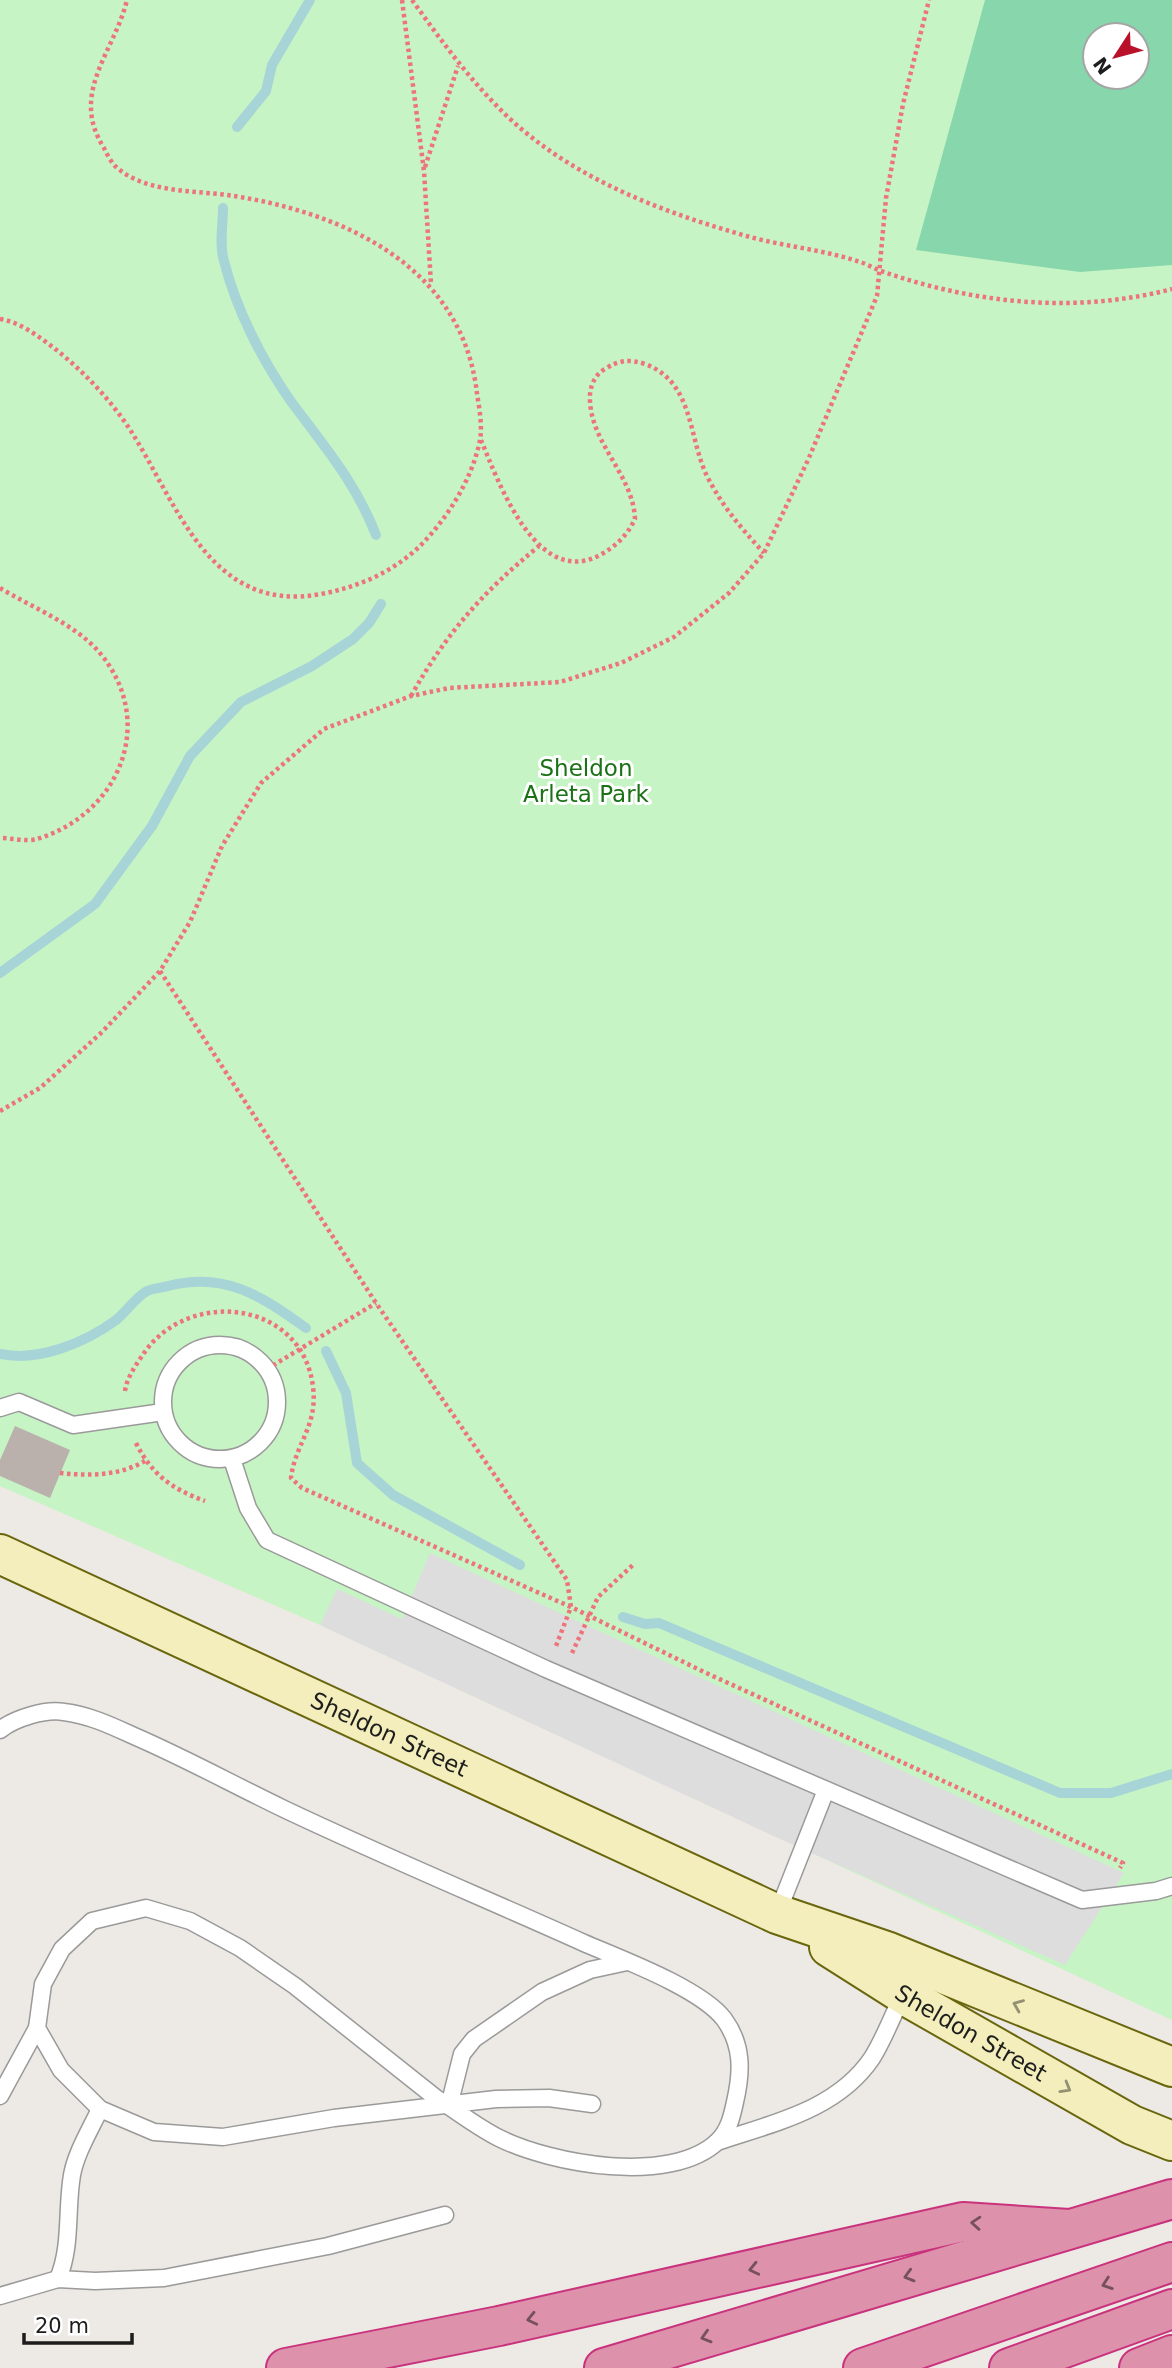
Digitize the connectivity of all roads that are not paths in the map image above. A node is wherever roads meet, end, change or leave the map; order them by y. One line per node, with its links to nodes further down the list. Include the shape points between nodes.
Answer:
1 (0, 1408): 2 (lane, via 19,1402 74,1425)
2 (163, 1412): 3 (lane, via 179,1443 195,1454); 3 (lane, via 163,1390 183,1357 219,1344 254,1356 275,1386 274,1423 250,1452)
3 (232, 1459): 6 (lane, via 247,1508 267,1540 562,1676)
4 (0, 1554): 8 (main road, Sheldon Street)
5 (0, 1730): 9 (lane, via 36,1714 62,1711 99,1720 190,1760 285,1810)
6 (827, 1790): 7 (lane, via 1082,1900); 8 (lane)
7 (1172, 1886)
8 (777, 1914): 10 (main road, Sheldon Street); 12 (main road, Sheldon Street, one-way to 8, via 889,1952)
9 (628, 1962): 15 (lane, via 590,1970 542,1992 474,2039 462,2054); 17 (lane, via 700,1998 723,2018 737,2042 741,2065 737,2093 730,2124)
10 (903, 1994): 17 (lane, via 873,2057 832,2098); 18 (main road, Sheldon Street, one-way to 18, via 1132,2125)
11 (37, 2028): 13 (lane); 15 (lane, via 43,1984 62,1949 92,1921 146,1908 190,1921 240,1948); 16 (lane, via 61,2070)
12 (1172, 2067)
13 (0, 2096)
14 (592, 2104): 15 (lane, via 549,2098)
15 (449, 2106): 16 (lane, via 334,2118 223,2137 155,2132); 17 (lane, via 500,2138 588,2165 621,2169 658,2164 692,2155)
16 (100, 2109): 23 (lane, via 72,2171 66,2260)
17 (717, 2141)
18 (1172, 2141)
19 (1172, 2199): 21 (highway)
20 (445, 2215): 23 (lane, via 328,2246 163,2278)
21 (1069, 2230): 27 (highway, one-way to 27, via 963,2222 499,2326); 28 (highway, one-way to 28)
22 (1172, 2262): 29 (highway, one-way to 29)
23 (58, 2279): 24 (lane)
24 (0, 2296)
25 (1172, 2309): 30 (highway)
26 (1172, 2355): 31 (highway)
27 (286, 2368)
28 (604, 2368)
29 (863, 2368)
30 (1009, 2368)
31 (1139, 2368)

